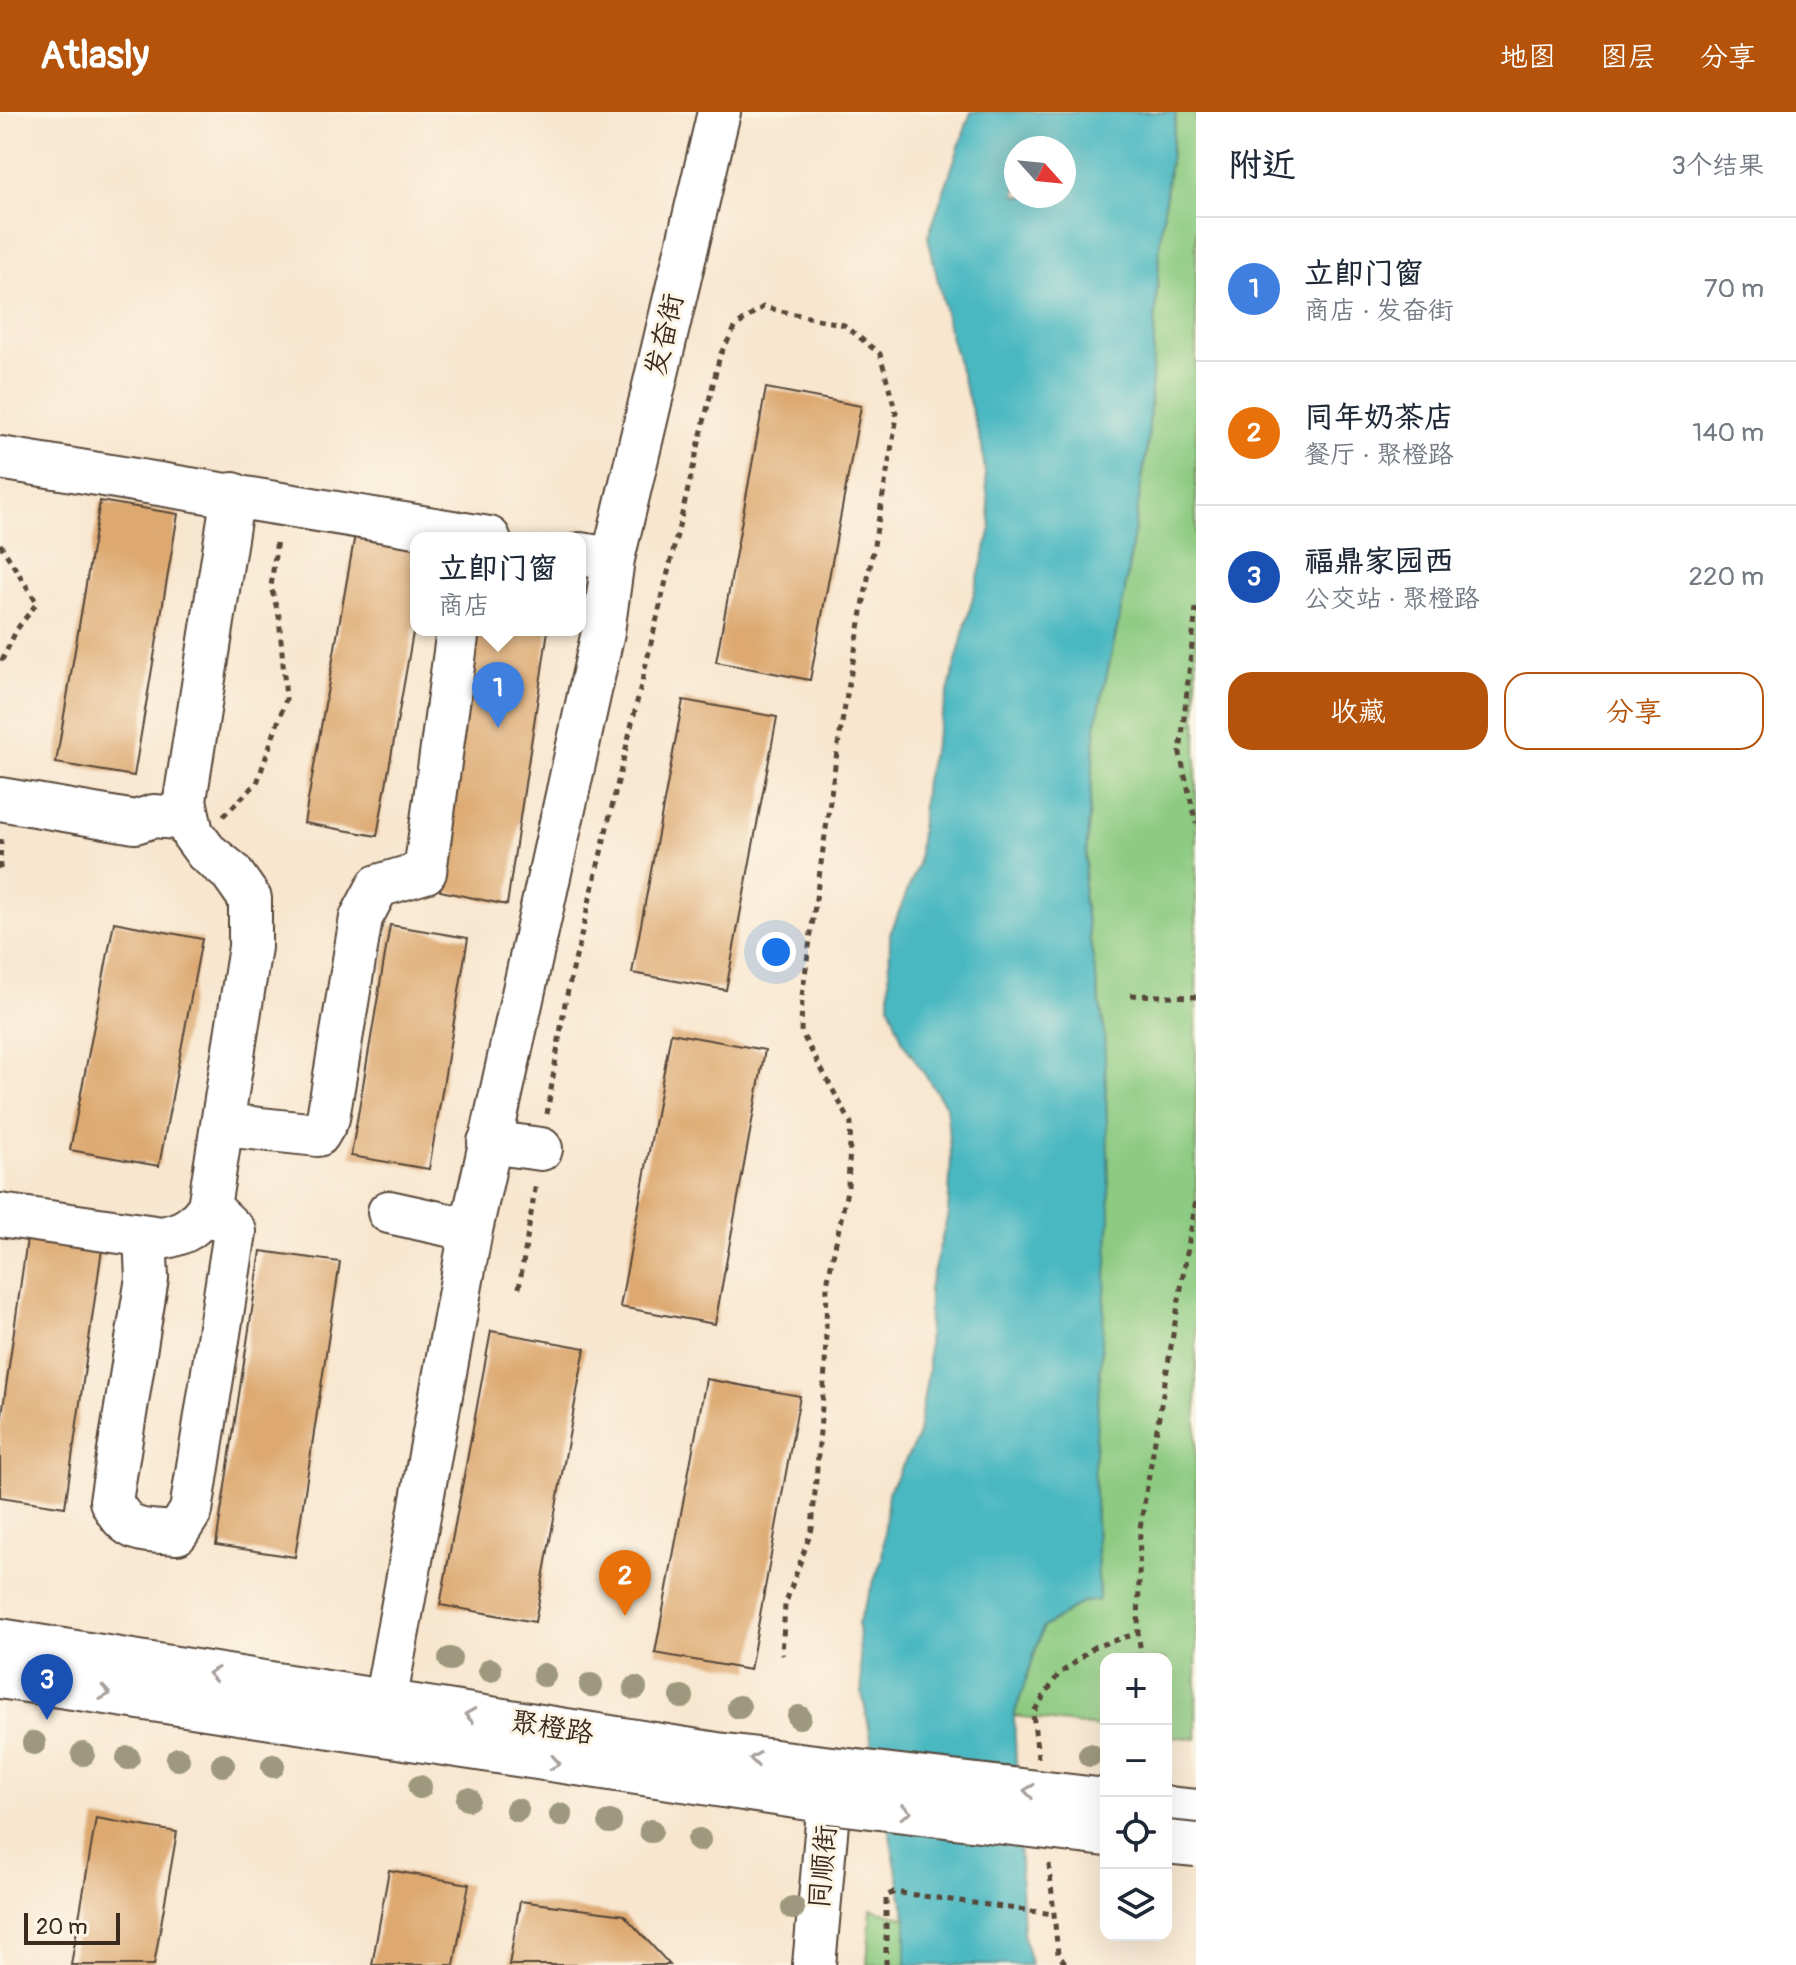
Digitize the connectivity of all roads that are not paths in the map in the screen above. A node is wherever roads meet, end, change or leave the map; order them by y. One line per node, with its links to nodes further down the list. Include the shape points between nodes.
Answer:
1 (719, 112): 5 (street, 发奋街)
2 (0, 458): 3 (street)
3 (233, 494): 4 (street); 8 (street, via 185,800)
4 (449, 532)
5 (596, 556): 10 (street, 发奋街, via 603,632)
6 (457, 636): 9 (street, via 425,872 378,886 361,918 328,1118 318,1135)
7 (0, 799): 8 (street, via 135,822 154,816)
8 (190, 826): 9 (street, via 206,852 231,872 250,899 250,947)
9 (223, 1125): 12 (street)
10 (489, 1142): 11 (street); 15 (street, 发奋街)
11 (541, 1149)
12 (209, 1207): 16 (street, via 184,1233); 16 (street, via 235,1232 191,1511 177,1533 131,1528 111,1501 147,1278)
13 (389, 1212): 15 (street)
14 (0, 1215): 16 (street)
15 (471, 1230): 19 (street, 发奋街)
16 (145, 1236)
17 (0, 1640): 19 (street, 聚橙路, one-way to 17)
18 (0, 1677): 19 (street, 聚橙路, one-way to 19)
19 (382, 1719): 20 (street, 聚橙路, via 717,1754)
20 (830, 1785): 21 (street, 聚橙路, one-way to 20, bridge); 24 (street, 聚橙路, one-way to 24, bridge); 27 (street, 同顺街)
21 (1100, 1800)
22 (1172, 1809): 23 (street)
23 (1196, 1811)
24 (1100, 1834)
25 (1172, 1843): 26 (street, bridge)
26 (1196, 1845)
27 (814, 1965)

